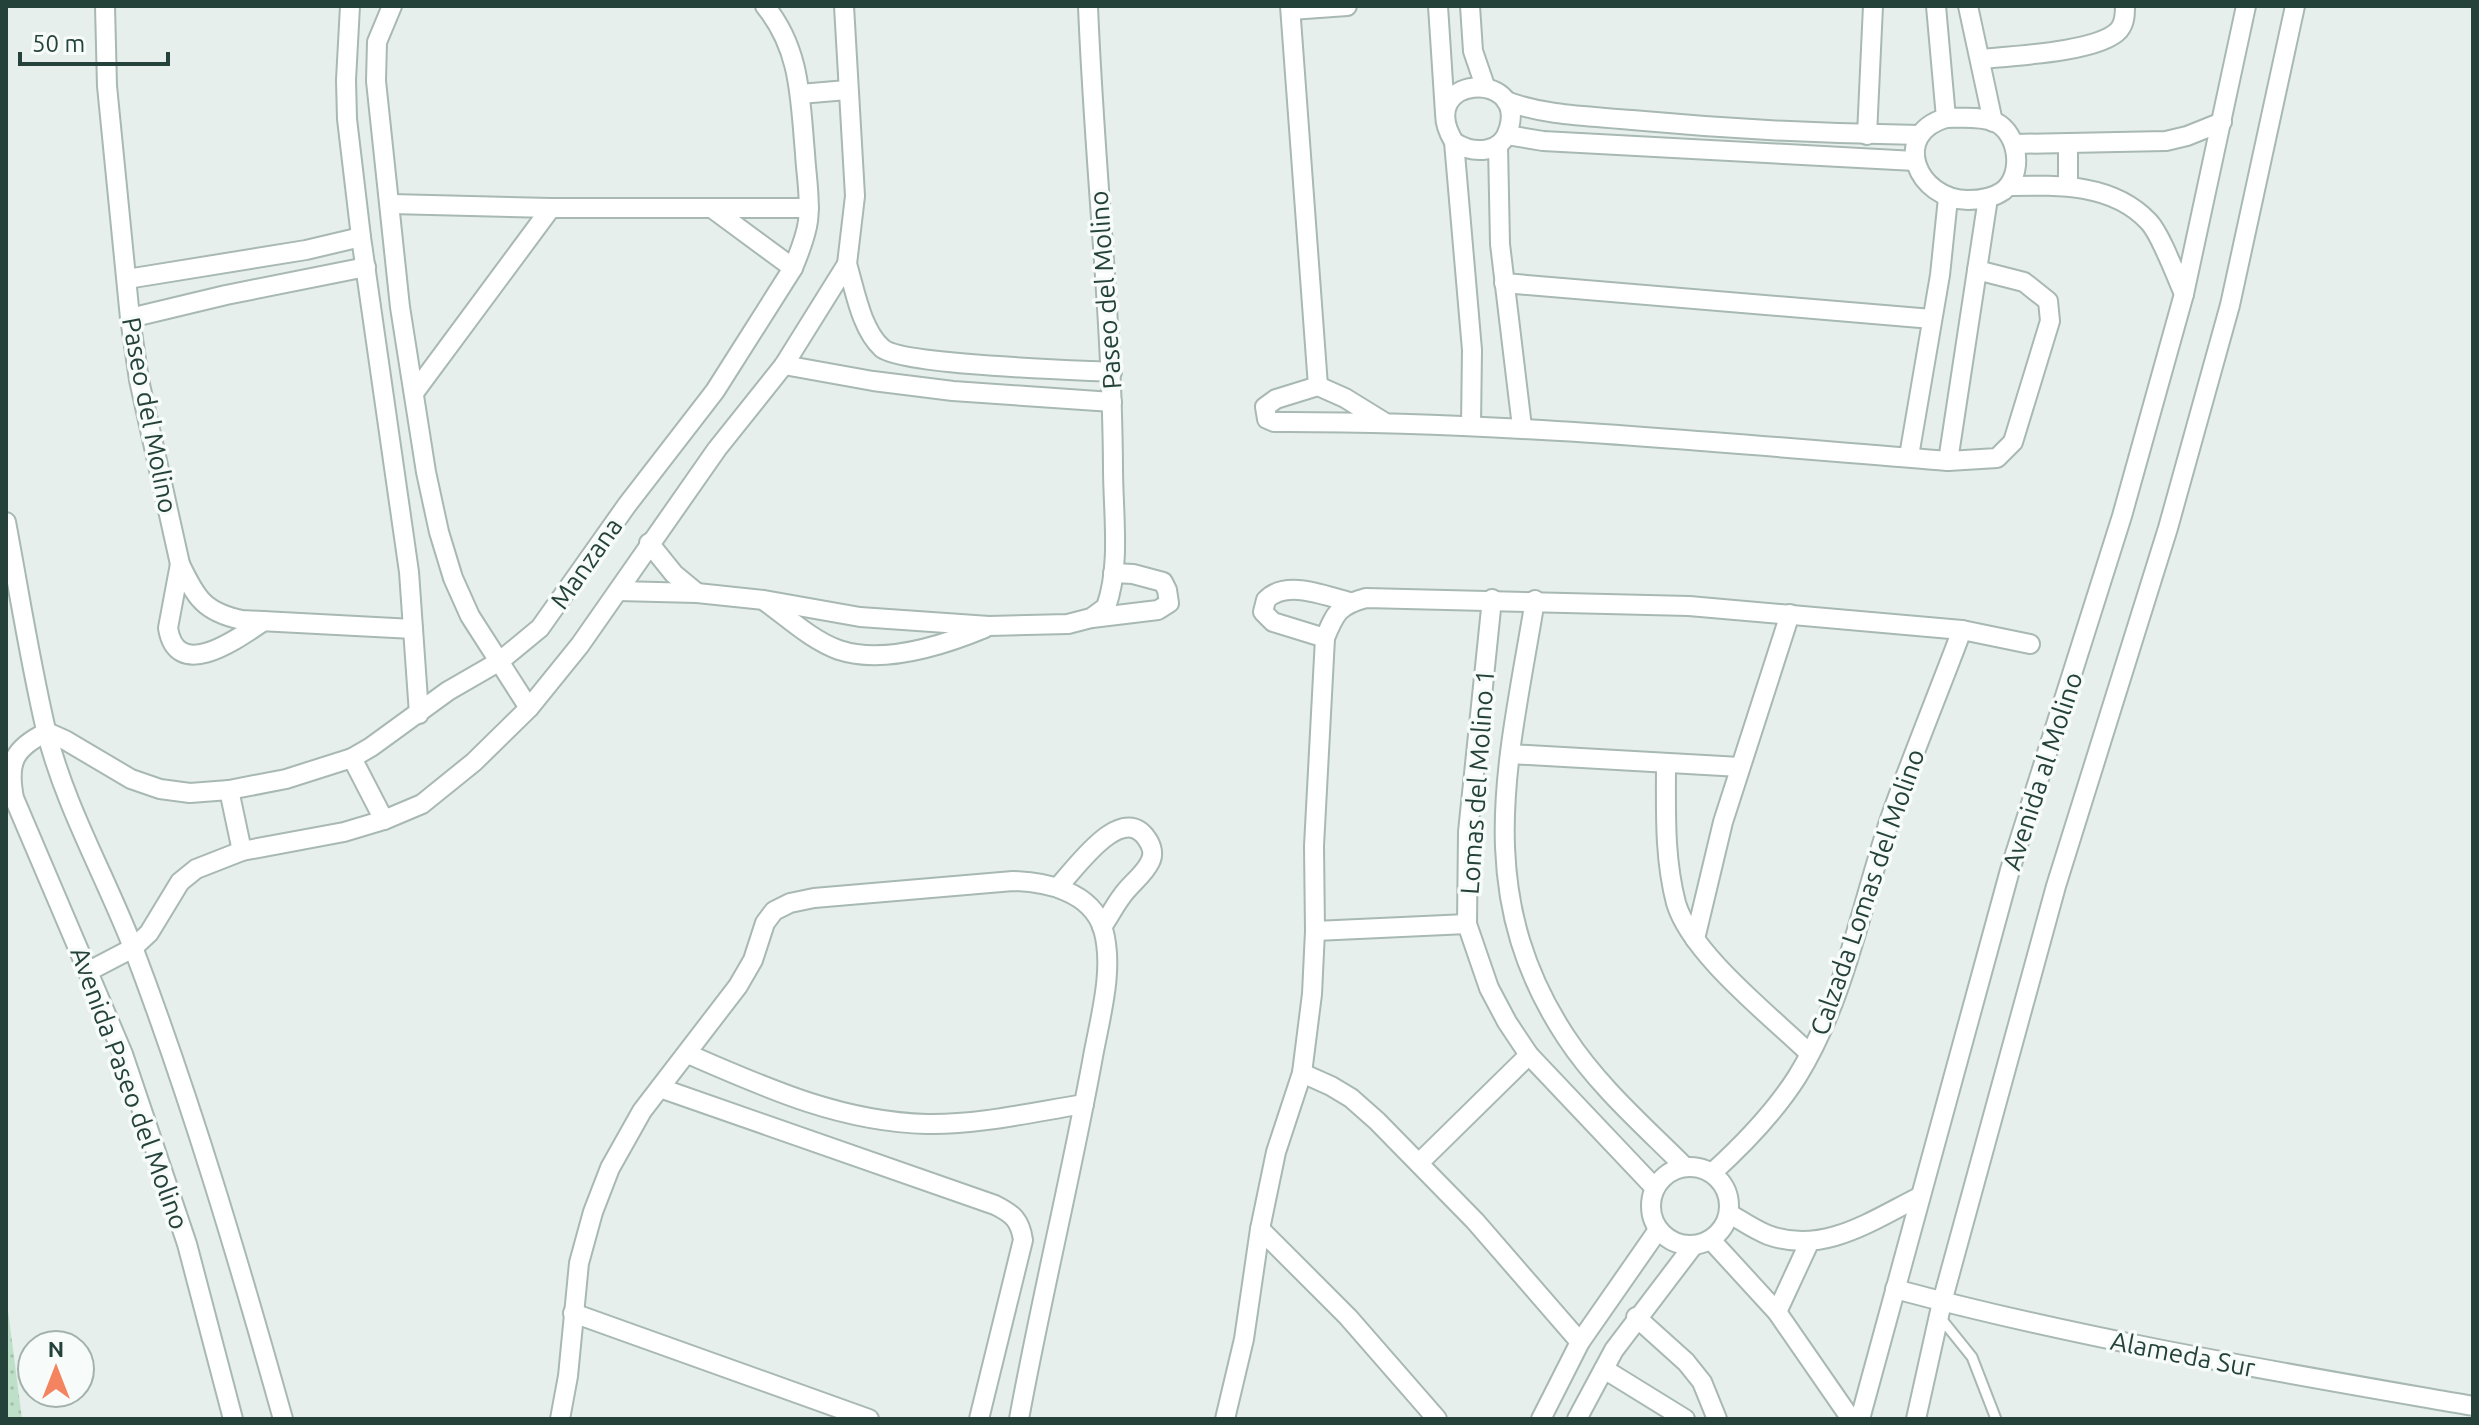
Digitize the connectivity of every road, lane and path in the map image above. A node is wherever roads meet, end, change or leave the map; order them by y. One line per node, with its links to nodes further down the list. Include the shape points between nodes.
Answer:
1 (105, 6): 48 (street, Paseo del Molino, via 107,86)
2 (350, 6): 18 (street)
3 (392, 6): 19 (street, via 377,42)
4 (765, 6): 22 (street, Manzana, via 782,27)
5 (844, 6): 21 (street)
6 (1088, 6): 57 (street, Paseo del Molino)
7 (1347, 6): 15 (street)
8 (1438, 6): 24 (street)
9 (1470, 6): 20 (street, via 1473,51)
10 (1873, 6): 28 (street)
11 (1936, 6): 25 (street)
12 (1968, 6): 17 (street)
13 (2125, 6): 17 (street, via 2119,31 2096,43)
14 (2246, 6): 27 (street, Avenida al Molino)
15 (1290, 8): 59 (street)
16 (2296, 8): 122 (street, Avenida al Molino, via 2230,305 2168,528 2056,886)
17 (1980, 59): 26 (street)
18 (346, 80): 19 (street); 43 (street)
19 (376, 81): 39 (street)
20 (1485, 86): 23 (street); 24 (street, via 1459,91)
21 (847, 90): 22 (street); 44 (street, via 855,196)
22 (800, 94): 41 (street, Manzana)
23 (1506, 101): 28 (street, via 1532,111 1677,125); 30 (street, via 1510,112)
24 (1445, 113): 31 (street)
25 (1946, 118): 26 (street); 29 (street)
26 (1993, 122): 33 (street)
27 (2222, 122): 32 (street, via 2166,141); 50 (street, Avenida al Molino)
28 (1867, 135): 29 (street)
29 (1920, 135): 34 (street)
30 (1503, 140): 31 (street, via 1483,152 1467,151); 34 (street); 49 (street, via 1498,210)
31 (1454, 142): 63 (street, via 1472,350)
32 (2068, 143): 33 (street); 35 (street)
33 (2014, 144): 36 (street)
34 (1915, 161): 37 (street, via 1928,186)
35 (2068, 185): 36 (street); 50 (street, via 2120,200 2150,223)
36 (2009, 186): 38 (street)
37 (1948, 198): 38 (street); 52 (street)
38 (1988, 198): 47 (street)
39 (391, 204): 40 (street); 53 (street)
40 (551, 208): 42 (street); 60 (street)
41 (809, 208): 42 (street); 46 (street, Manzana)
42 (713, 209): 46 (street)
43 (361, 237): 45 (street); 48 (street)
44 (847, 264): 54 (street, via 866,321); 56 (street)
45 (366, 267): 51 (street); 55 (street)
46 (793, 268): 65 (street, Manzana)
47 (1977, 270): 68 (street); 68 (street, via 2024,282 2037,291 2048,301 2050,321 2013,442 1997,458)
48 (127, 279): 51 (street, Paseo del Molino)
49 (1504, 283): 52 (street); 64 (street)
50 (2184, 294): 115 (street, Avenida al Molino, via 2122,516 2010,870)
51 (130, 318): 71 (street, Paseo del Molino)
52 (1932, 319): 67 (street)
53 (407, 350): 55 (street); 60 (street)
54 (885, 351): 57 (street, via 921,360); 58 (street)
55 (379, 354): 83 (street)
56 (784, 365): 58 (street); 66 (street)
57 (1112, 372): 61 (street, Paseo del Molino)
58 (873, 381): 61 (street)
59 (1318, 386): 62 (street); 62 (street, via 1268,402 1267,419)
60 (414, 393): 87 (street, via 449,567 470,616)
61 (1112, 402): 72 (street, Paseo del Molino)
62 (1384, 422): 63 (street)
63 (1471, 425): 64 (street)
64 (1522, 427): 67 (street)
65 (687, 429): 66 (street); 87 (street, Manzana, via 540,628)
66 (717, 449): 70 (street)
67 (1909, 456): 68 (street)
68 (1948, 461)
69 (6, 522): 90 (street, Avenida Paseo del Molino)
70 (649, 543): 73 (street); 74 (street)
71 (180, 564): 81 (street, Paseo del Molino, via 202,603 229,617); 81 (street, via 168,628 177,648 205,655)
72 (1113, 573): 80 (street, Paseo del Molino, via 1106,607); 80 (street, via 1163,582 1169,603 1158,610)
73 (618, 591): 74 (street); 88 (street)
74 (697, 593): 76 (street)
75 (1492, 599): 77 (street); 78 (street); 99 (street, Lomas del Molino 1, via 1468,832)
76 (764, 600): 82 (street, via 860,617); 82 (street, via 839,650 868,655 948,644)
77 (1535, 600): 79 (street); 91 (street, Lomas del Molino 1)
78 (1350, 602): 85 (street, via 1334,614); 85 (street, via 1292,590 1266,600 1263,612 1273,622)
79 (1790, 614): 84 (street); 94 (street)
80 (1091, 618): 82 (street, via 1068,624)
81 (264, 621): 83 (street, Paseo del Molino)
82 (989, 626)
83 (413, 629): 89 (street)
84 (1962, 630): 86 (street); 105 (street, Calzada Lomas del Molino, via 1892,814 1833,1001)
85 (1325, 638): 101 (street)
86 (2030, 644)
87 (500, 661): 88 (street); 89 (street, Manzana)
88 (529, 708): 96 (street, via 422,804)
89 (419, 714): 92 (street, Manzana)
90 (47, 732): 95 (street, Manzana, via 131,779 160,789); 103 (street, Avenida Paseo del Molino, via 67,794); 104 (street, Avenida Paseo del Molino, via 26,742 14,758 10,779)
91 (1510, 754): 93 (street); 112 (street, Lomas del Molino 1, via 1503,821 1506,883 1521,949 1566,1038 1604,1086)
92 (352, 758): 95 (street, Manzana); 96 (street)
93 (1666, 763): 94 (street); 102 (street, via 1671,878 1677,906)
94 (1740, 767): 102 (street)
95 (229, 790): 97 (street)
96 (384, 820): 97 (street)
97 (242, 851): 103 (street, via 196,869 180,882 149,933)
98 (1058, 887): 100 (street, via 1091,910); 100 (street, via 1106,834 1121,827 1145,835 1153,853 1150,862); 106 (street, via 1013,881 790,903 765,923 738,986)
99 (1467, 924): 101 (street); 107 (street, Lomas del Molino 1, via 1489,988)
100 (1102, 927): 110 (street, via 1106,975)
101 (1315, 931): 108 (street)
102 (1695, 939): 105 (street)
103 (133, 948): 104 (street); 130 (street, Avenida Paseo del Molino, via 212,1178)
104 (89, 971): 129 (street, Avenida Paseo del Molino, via 187,1244)
105 (1809, 1053): 113 (street, Calzada Lomas del Molino, via 1774,1108)
106 (688, 1054): 109 (street); 110 (street, via 783,1096 872,1120 977,1121)
107 (1529, 1055): 111 (street); 114 (street, Lomas del Molino 1)
108 (1302, 1073): 111 (street, via 1351,1098); 117 (street, via 1276,1152)
109 (660, 1088): 124 (street, via 610,1168 579,1263); 133 (street, via 1013,1215 1023,1240)
110 (1084, 1104): 134 (street)
111 (1419, 1163): 126 (street)
112 (1685, 1167): 113 (street); 114 (street, via 1662,1178)
113 (1712, 1173): 116 (street, via 1727,1191)
114 (1655, 1188): 118 (street, via 1650,1202)
115 (1919, 1197): 120 (street, via 1846,1234); 121 (street, Avenida al Molino)
116 (1730, 1214): 119 (street, via 1720,1233); 120 (street, via 1767,1235)
117 (1260, 1229): 135 (street, via 1244,1339); 136 (street, via 1348,1317)
118 (1658, 1230): 119 (street, via 1674,1242); 126 (street)
119 (1702, 1243): 123 (street); 125 (street)
120 (1809, 1243): 123 (street)
121 (1895, 1289): 122 (street, Alameda Sur); 142 (street, Avenida al Molino)
122 (1941, 1309): 128 (street, Alameda Sur); 143 (street, Avenida al Molino); 144 (lane, via 1972,1357)
123 (1777, 1312): 141 (street)
124 (573, 1313): 131 (street); 132 (street)
125 (1636, 1317): 127 (street); 140 (street, via 1702,1382)
126 (1580, 1342): 137 (street)
127 (1604, 1369): 138 (street); 139 (street)
128 (2473, 1406)
129 (233, 1419)
130 (283, 1419)
131 (560, 1419)
132 (869, 1419)
133 (979, 1419)
134 (1019, 1419)
135 (1225, 1419)
136 (1437, 1419)
137 (1541, 1419)
138 (1577, 1419)
139 (1685, 1419)
140 (1717, 1419)
141 (1851, 1419)
142 (1860, 1419)
143 (1916, 1419)
144 (1996, 1419)

